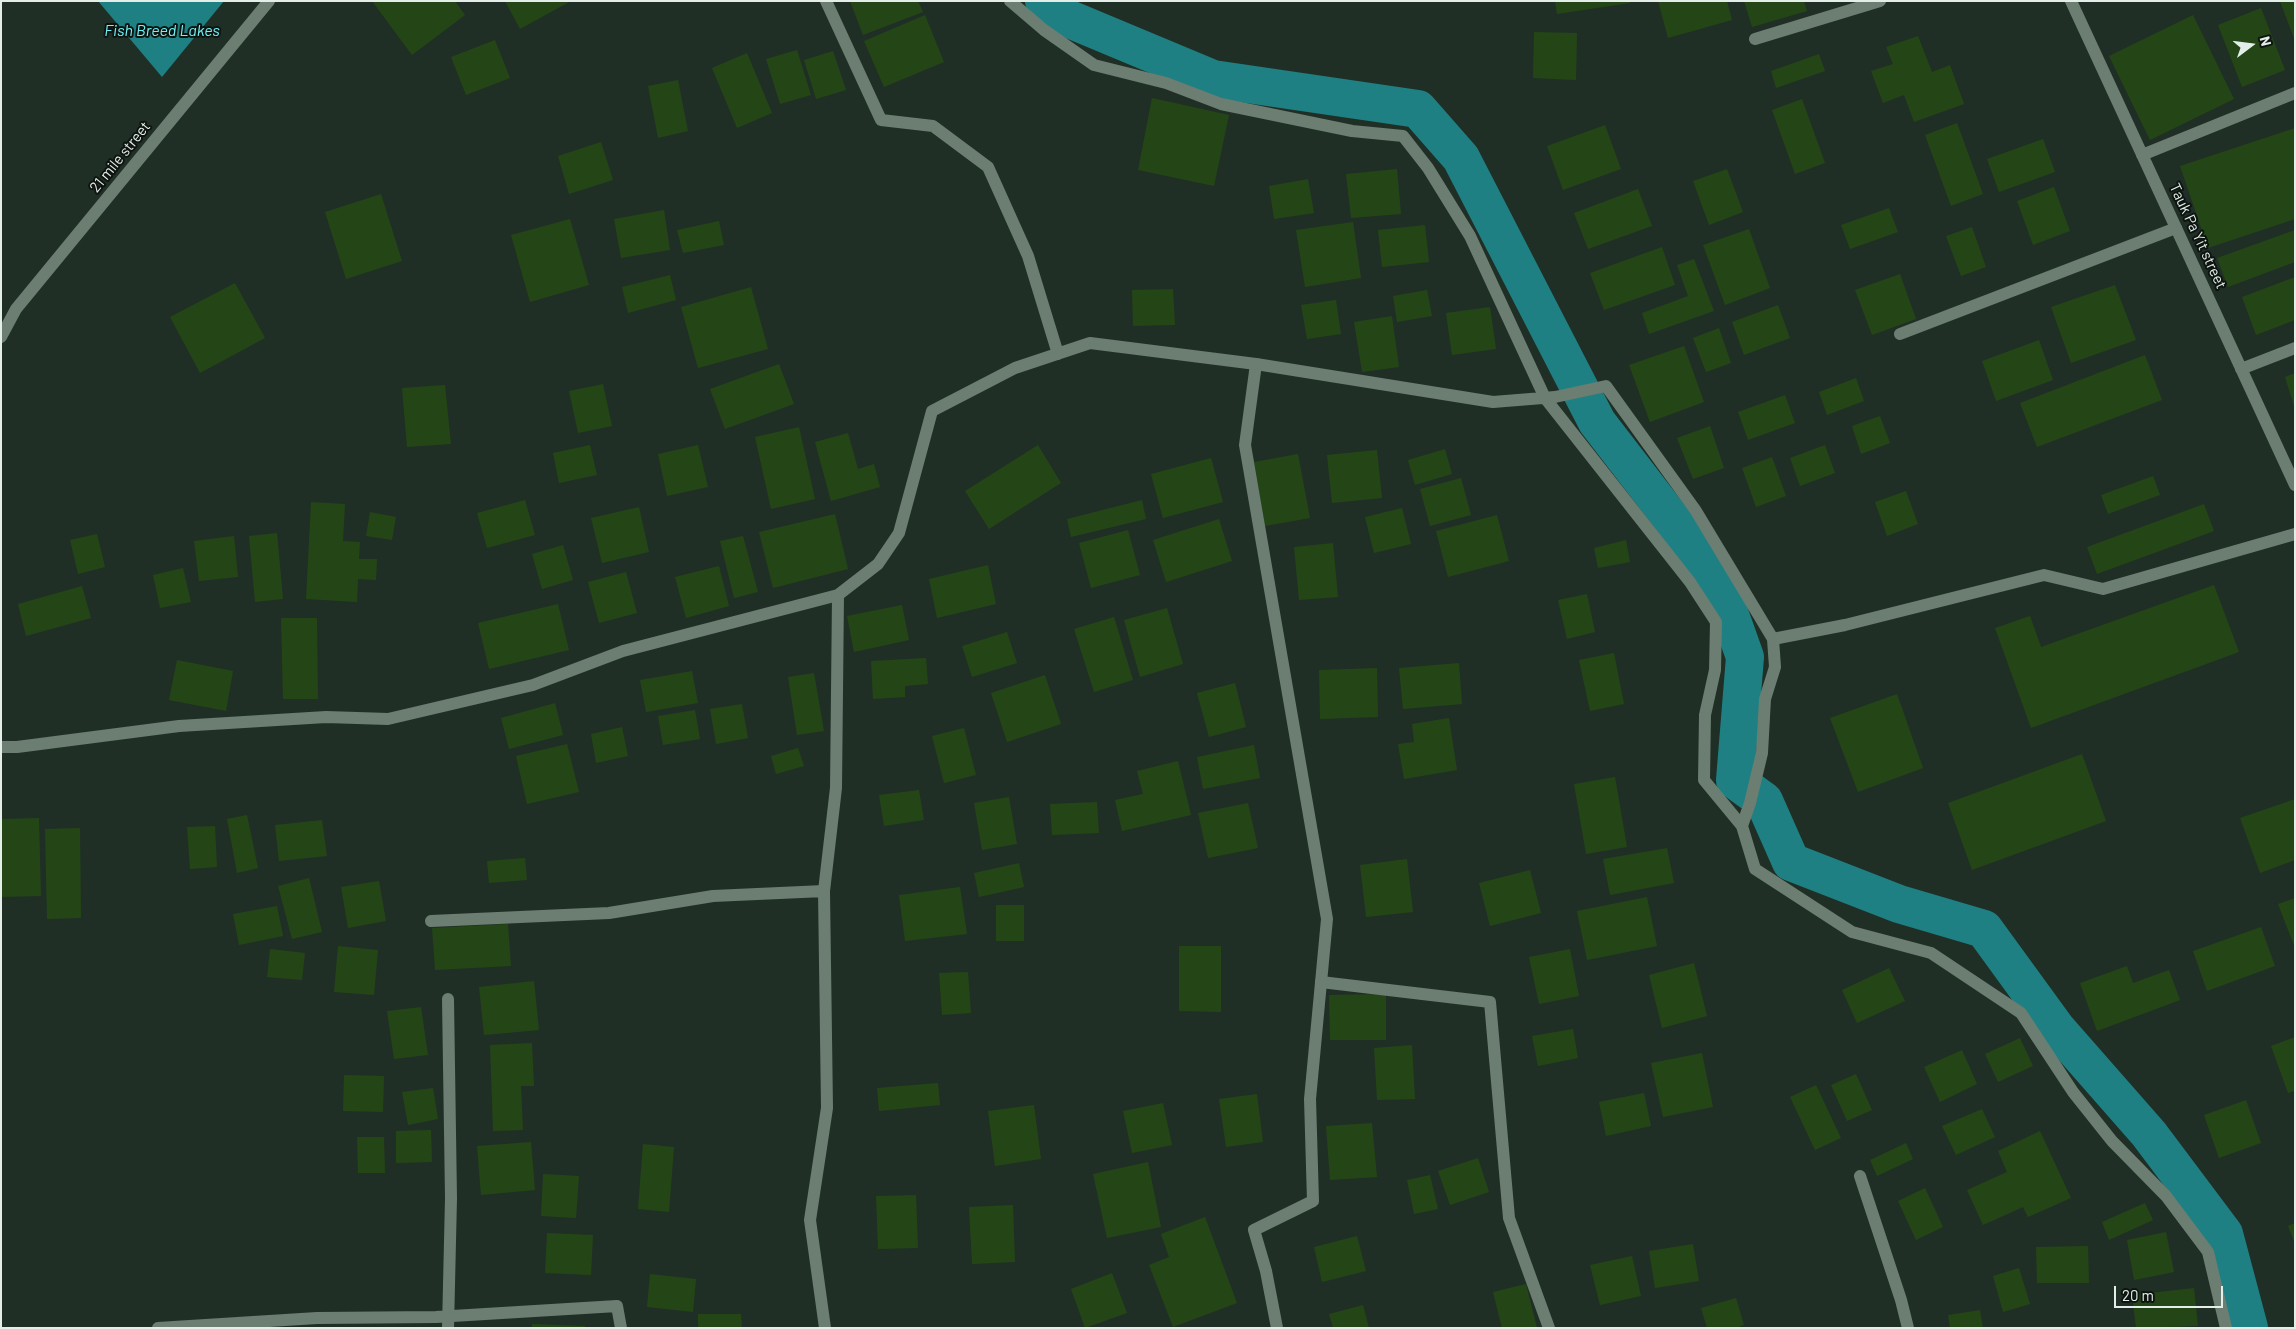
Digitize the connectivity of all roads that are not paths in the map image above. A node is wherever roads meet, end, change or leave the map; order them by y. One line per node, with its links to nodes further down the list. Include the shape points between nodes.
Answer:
1 (269, 1): 11 (street, 21 mile street, via 16,309)
2 (826, 1): 13 (street, via 881,120 933,126 988,167 1028,256)
3 (1010, 1): 16 (street, via 1094,65 1166,83 1221,104 1352,131 1403,136 1428,168 1470,236)
4 (1880, 1): 6 (street)
5 (2071, 1): 8 (street, Tauk Pa Yit street)
6 (1755, 39)
7 (2295, 93): 8 (street)
8 (2142, 155): 9 (street, Tauk Pa Yit street)
9 (2176, 228): 10 (street); 15 (street, Tauk Pa Yit street)
10 (1900, 334)
11 (1, 337)
12 (2295, 348): 15 (street)
13 (1058, 354): 14 (street, via 1090,343); 19 (street, via 1015,368 932,411 899,532 878,564)
14 (1256, 364): 16 (street, via 1493,402); 25 (street, via 1246,446 1327,920)
15 (2241, 369): 17 (street, Tauk Pa Yit street)
16 (1550, 397): 20 (street, via 1606,386 1696,511); 22 (street, via 1690,582 1716,622 1715,670 1706,715 1704,780)
17 (2295, 485)
18 (2295, 534): 20 (street, via 2103,589 2044,575 1845,625)
19 (838, 595): 21 (street, via 623,651 533,685 388,719 326,717 179,726); 23 (street, via 836,788)
20 (1773, 639): 22 (street, via 1775,667 1765,699 1762,754)
21 (1, 747)
22 (1742, 826): 35 (street, via 1755,869 1852,932 1931,953 2020,1013 2112,1141 2166,1196 2208,1252)
23 (824, 891): 24 (street, via 713,896 608,913); 31 (street, via 827,1108 810,1220)
24 (431, 921)
25 (1321, 982): 32 (street, via 1310,1098 1312,1201 1254,1230 1266,1271); 33 (street, via 1490,1002 1509,1218)
26 (448, 999): 28 (street, via 451,1198)
27 (1860, 1176): 34 (street)
28 (448, 1322): 29 (street, via 318,1318); 30 (street, via 617,1306)
29 (158, 1328)
30 (621, 1328)
31 (825, 1328)
32 (1276, 1328)
33 (1549, 1328)
34 (1908, 1328)
35 (2226, 1328)

